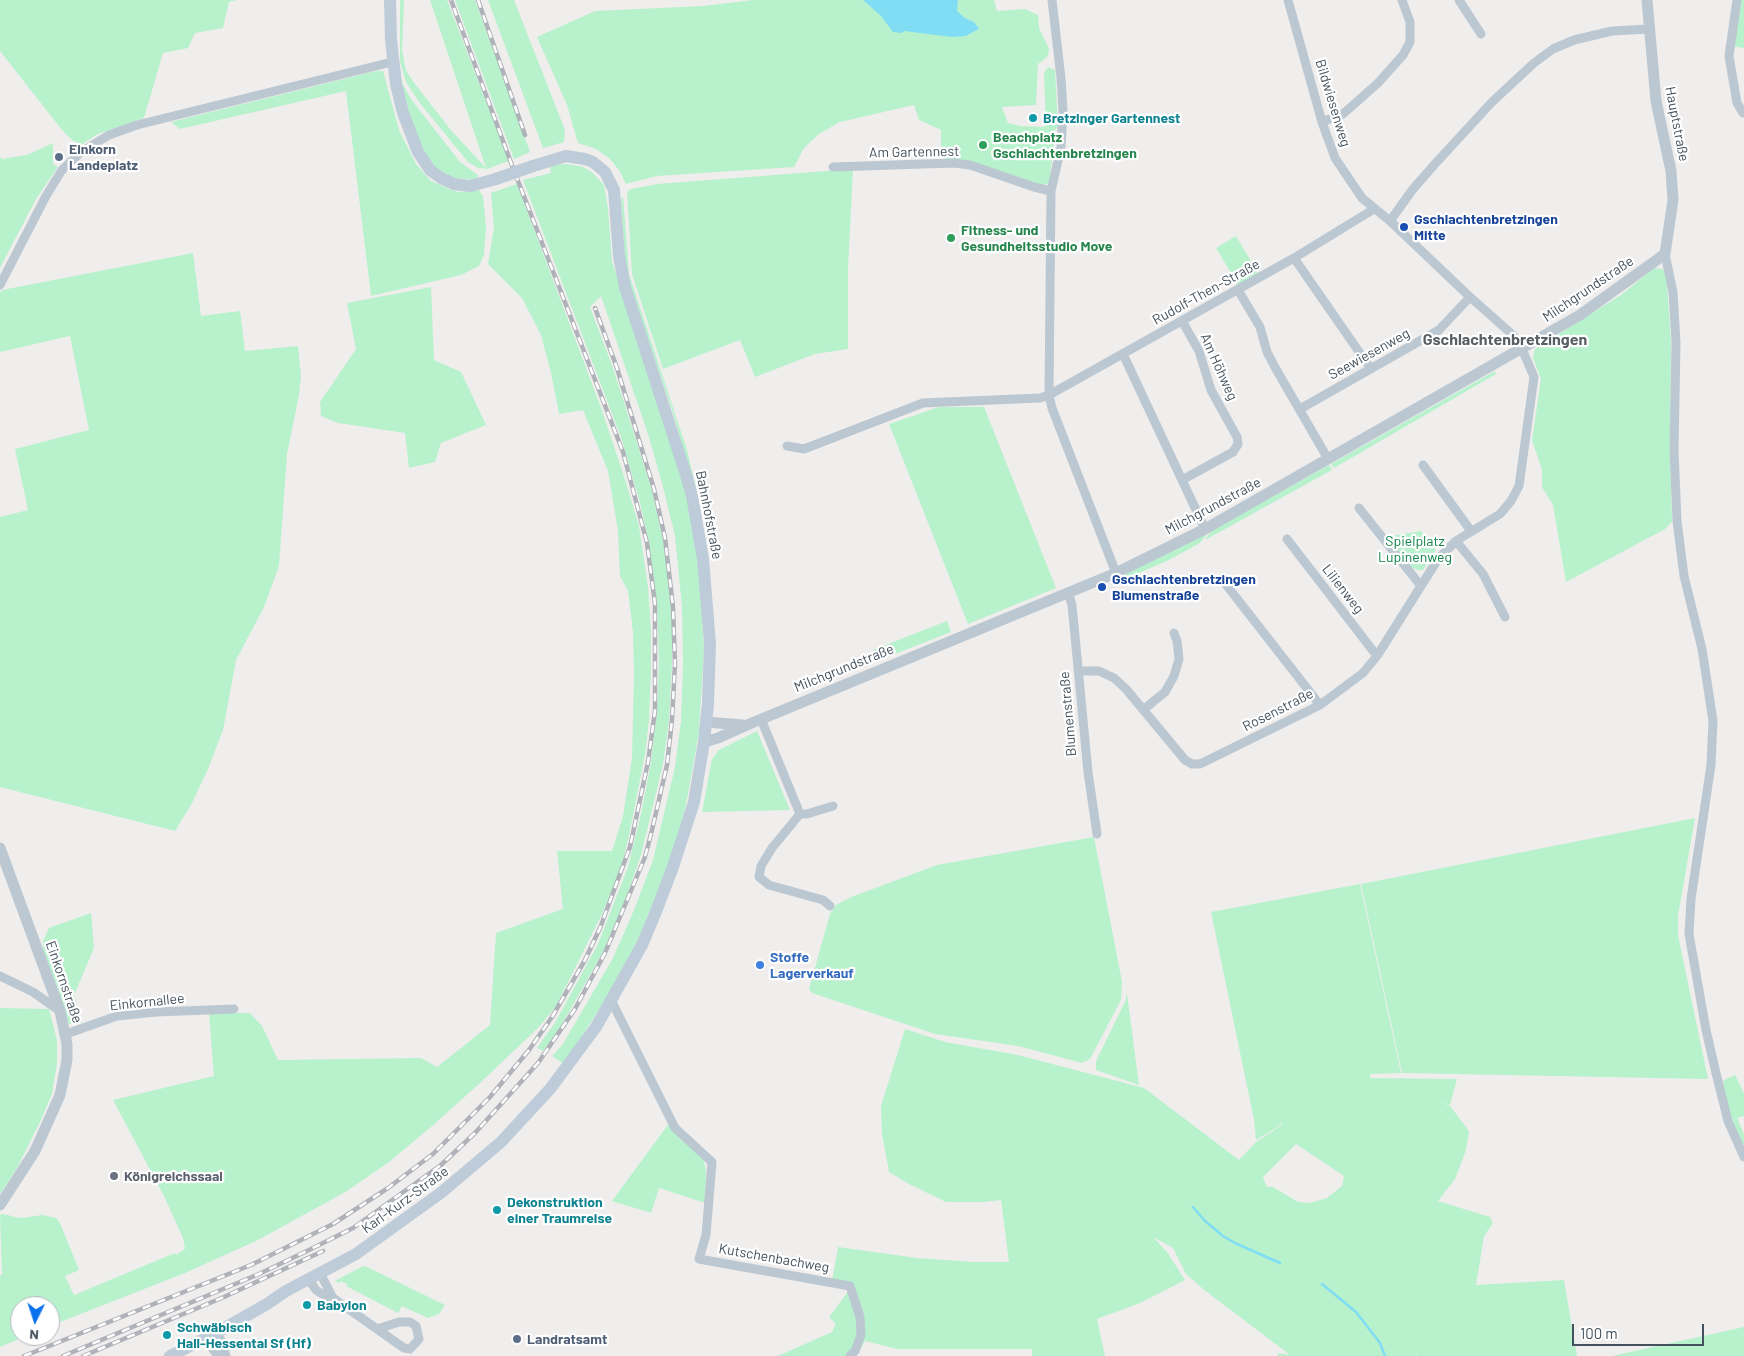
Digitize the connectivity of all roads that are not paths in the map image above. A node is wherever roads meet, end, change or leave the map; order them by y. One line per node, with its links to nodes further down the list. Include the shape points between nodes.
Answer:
1 (390, 0): 10 (main road, Bahnhofstraße)
2 (1052, 0): 14 (street, via 1063,111 1061,148)
3 (1288, 0): 12 (street, Bildwiesenweg)
4 (1402, 0): 12 (street, via 1410,22 1410,42 1404,55 1343,114)
5 (1459, 0): 9 (street)
6 (1647, 0): 8 (street, Hauptstraße)
7 (1737, 0): 11 (street, via 1729,56 1737,103)
8 (1649, 29): 16 (street, via 1612,30 1574,40 1553,49 1534,63 1492,102 1434,165); 17 (street, Hauptstraße, via 1656,101 1672,181 1673,200)
9 (1481, 34)
10 (392, 62): 19 (street, via 137,125 102,140 81,152 62,170); 48 (main road, Bahnhofstraße, bridge, via 406,123 418,152 430,170 447,182 462,186 478,185 566,156 593,162 604,172 614,190 618,256 625,287 686,475 696,523 707,594 710,644)
11 (1743, 113)
12 (1322, 122): 15 (street, Bildwiesenweg, via 1336,158 1362,198)
13 (832, 168): 14 (street, Am Gartennest, via 954,163 970,165)
14 (1051, 191): 26 (street)
15 (1374, 209): 16 (street, Bildwiesenweg); 18 (street, Rudolf-Then-Straße)
16 (1390, 222): 21 (street, Bildwiesenweg)
17 (1665, 254): 23 (street, Milchgrundstraße, via 1580,315); 61 (street, via 1673,292 1676,342 1674,450 1678,521 1684,576 1702,649 1712,720 1711,765 1689,934 1719,1084 1728,1120)
18 (1294, 258): 20 (street, Rudolf-Then-Straße); 25 (street)
19 (0, 285)
20 (1238, 290): 22 (street, Rudolf-Then-Straße); 27 (street, via 1260,327 1267,352)
21 (1470, 297): 23 (street, Bildwiesenweg, via 1514,336); 25 (street, Seewiesenweg, via 1439,330)
22 (1182, 321): 24 (street, Rudolf-Then-Straße); 31 (street, Am Höhweg, via 1199,351 1211,390 1238,437 1238,444 1233,452)
23 (1522, 349): 29 (street, Milchgrundstraße); 34 (street, Rosenstraße, via 1534,377 1519,486 1500,514)
24 (1123, 354): 26 (street, Rudolf-Then-Straße); 31 (street)
25 (1371, 369): 27 (street, Seewiesenweg)
26 (1049, 395): 28 (street, Rudolf-Then-Straße, via 923,403 804,449); 37 (street)
27 (1300, 409): 29 (street)
28 (787, 446)
29 (1328, 460): 33 (street, Milchgrundstraße)
30 (1423, 466): 34 (street)
31 (1182, 480): 33 (street)
32 (1359, 508): 39 (street)
33 (1205, 529): 37 (street, Milchgrundstraße)
34 (1471, 531): 36 (street, Rosenstraße)
35 (1287, 539): 43 (street, Lilienweg)
36 (1456, 541): 39 (street, Rosenstraße, via 1438,559); 41 (street, via 1483,574)
37 (1116, 574): 40 (street, Milchgrundstraße)
38 (1224, 582): 45 (street)
39 (1421, 586): 43 (street, Rosenstraße)
40 (1068, 592): 44 (street, Blumenstraße); 47 (street, Milchgrundstraße)
41 (1505, 617)
42 (1174, 634): 46 (street, via 1179,659 1174,676 1165,692)
43 (1377, 656): 45 (street, Rosenstraße, via 1363,673)
44 (1078, 671): 46 (street, Rosenstraße, via 1099,671 1114,678); 53 (street, Blumenstraße)
45 (1320, 705): 46 (street, Rosenstraße, via 1200,764 1185,760)
46 (1143, 710)
47 (761, 719): 49 (street, Milchgrundstraße); 52 (street)
48 (706, 722): 49 (street, Milchgrundstraße); 50 (main road, Bahnhofstraße)
49 (745, 725): 50 (street, Milchgrundstraße)
50 (704, 742): 57 (main road, Bahnhofstraße, via 694,802 673,867 642,944)
51 (833, 806): 52 (street)
52 (800, 814): 55 (street, via 772,848 761,866 759,877 769,885 823,900)
53 (1097, 834)
54 (0, 848): 59 (street, Einkornstraße)
55 (830, 906)
56 (0, 976): 59 (street, via 33,992)
57 (611, 1000): 63 (main road, Karl-Kurz-Straße, via 596,1027 550,1089 501,1142 442,1192 356,1254); 71 (street, Kutschenbachweg, via 675,1128 712,1162 706,1235 699,1259 850,1286 860,1317 861,1335)
58 (234, 1009): 60 (street, Einkornallee, via 117,1016)
59 (60, 1011): 60 (street, Einkornstraße)
60 (66, 1034): 62 (street, Einkornstraße, via 67,1060 60,1094 36,1151)
61 (1744, 1157)
62 (0, 1205)
63 (320, 1273): 64 (main road, Karl-Kurz-Straße); 65 (street)
64 (309, 1280): 65 (street, via 316,1290); 67 (main road, Karl-Kurz-Straße)
65 (333, 1298): 66 (street)
66 (377, 1329)
67 (216, 1333): 68 (main road, Karl-Kurz-Straße); 69 (street); 70 (street)
68 (170, 1356)
69 (218, 1356)
70 (226, 1356)
71 (850, 1356)

